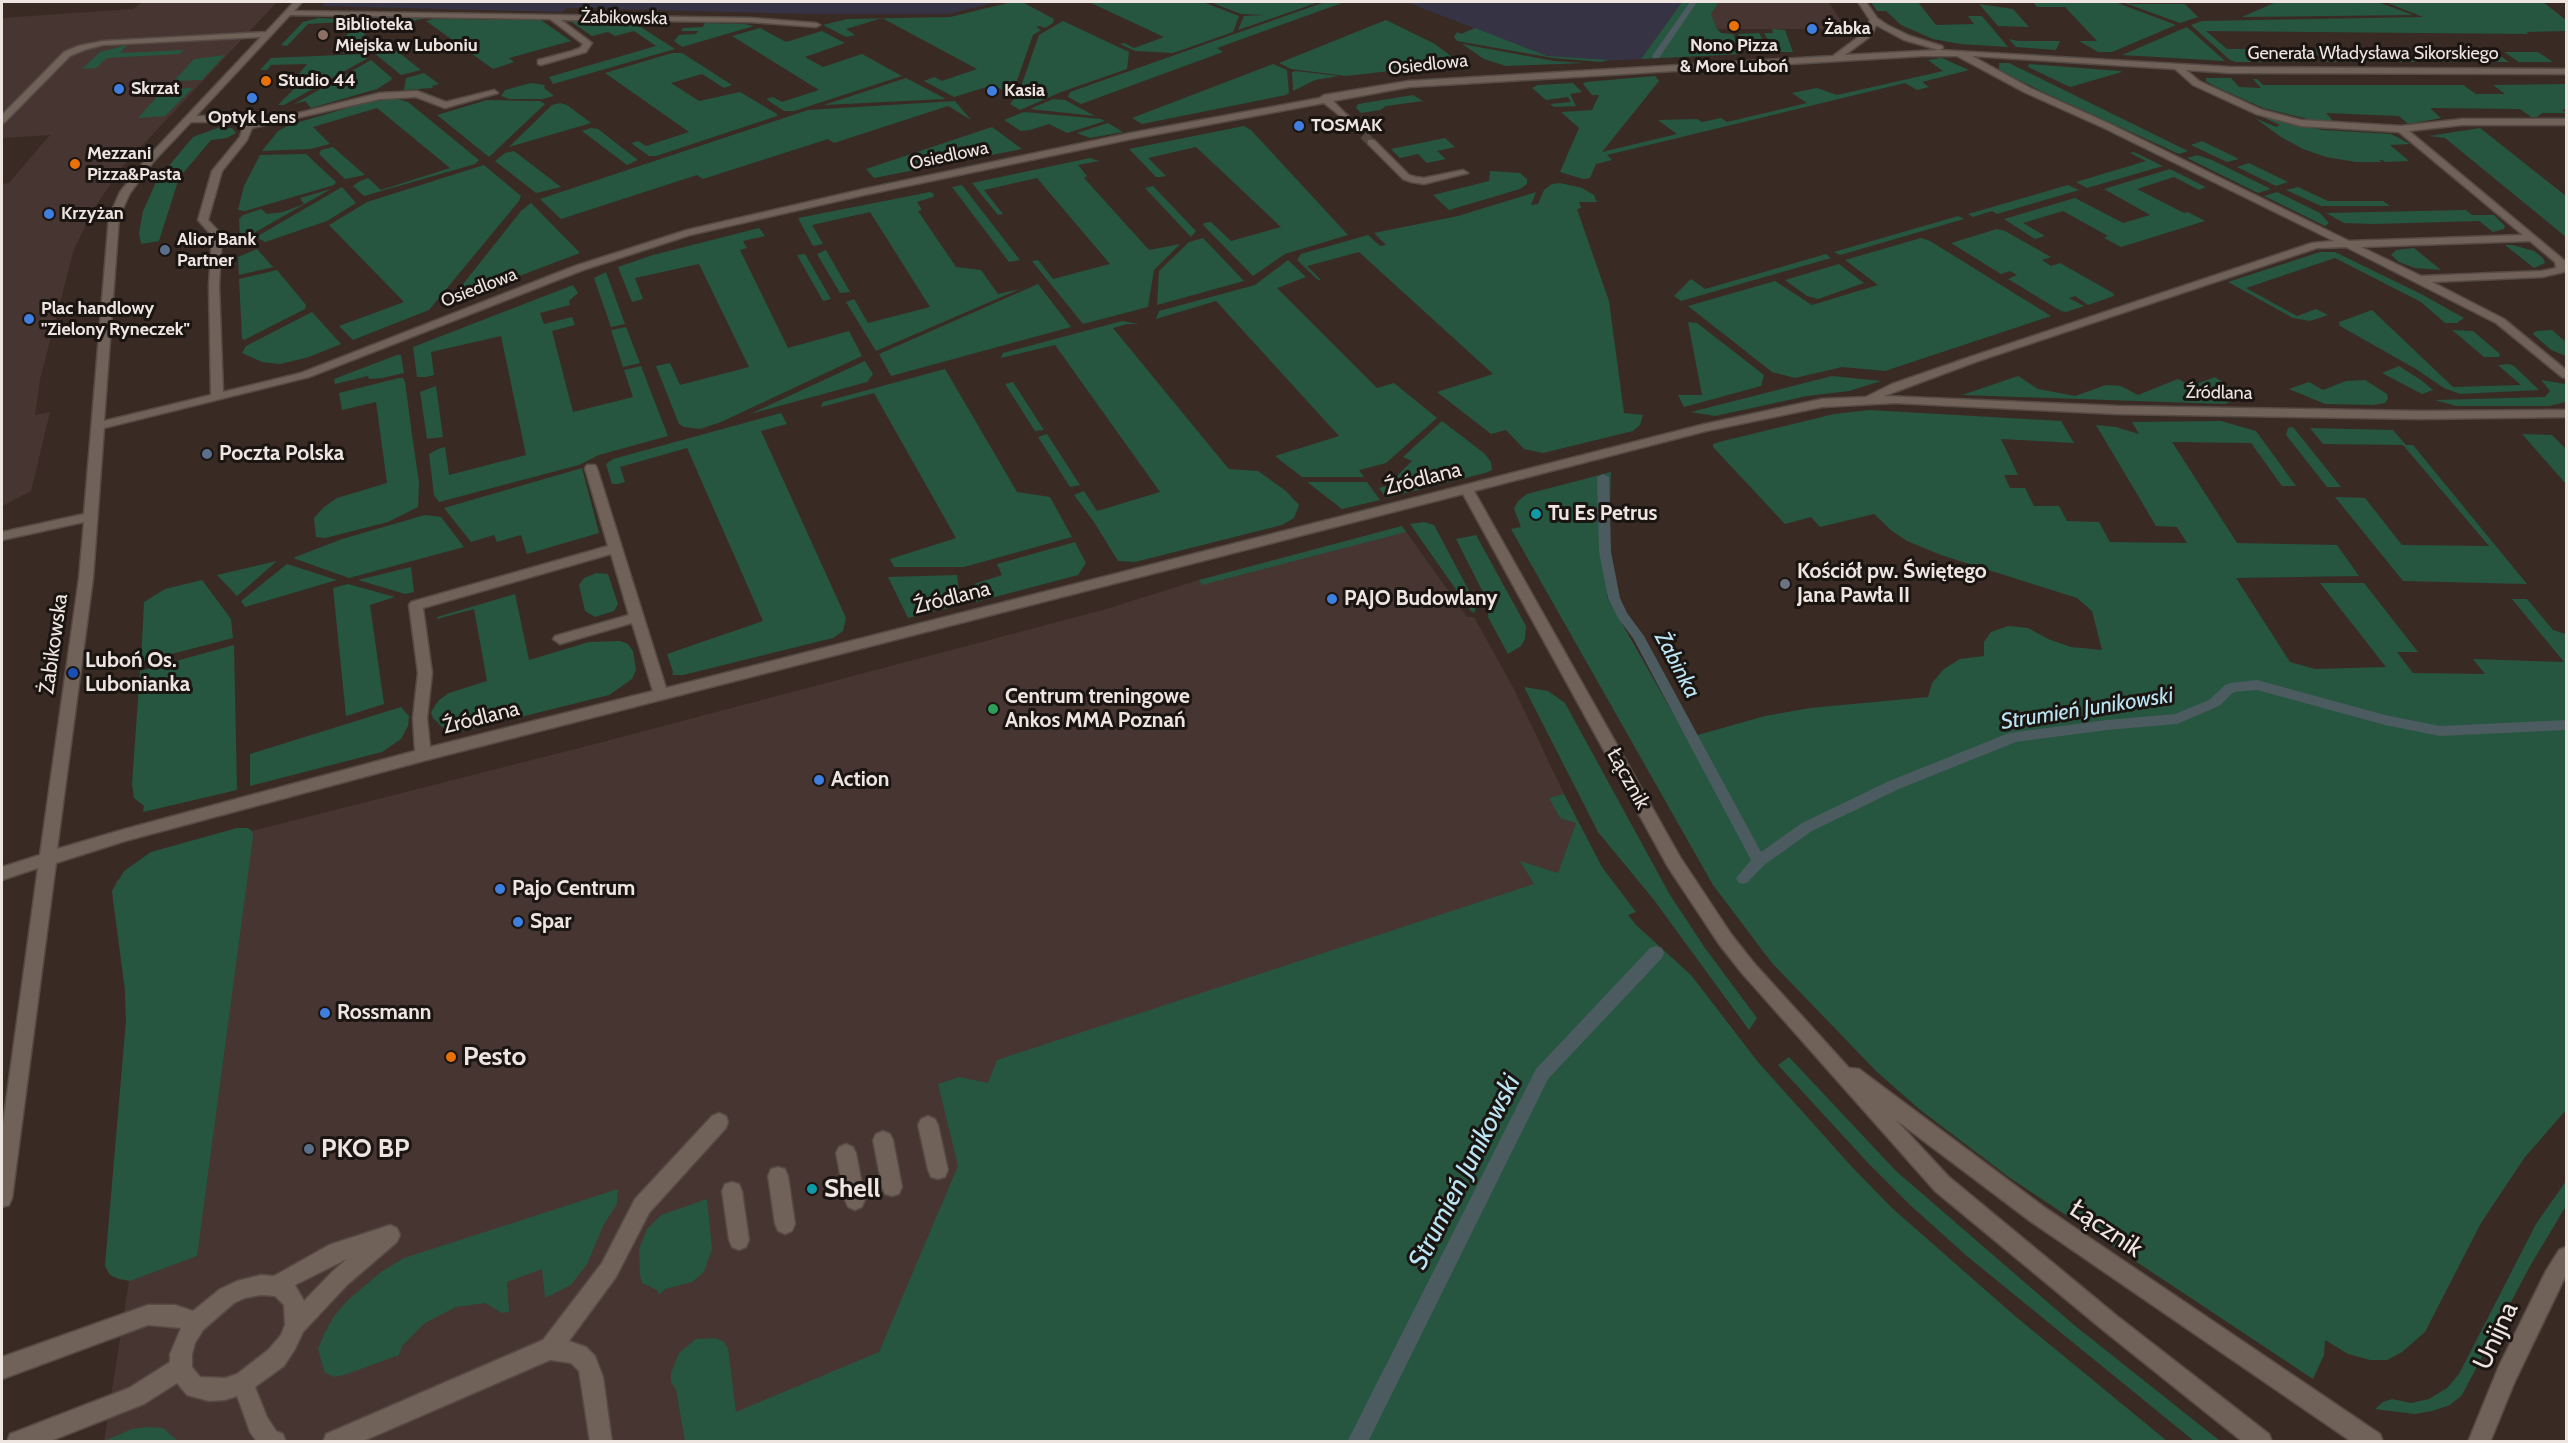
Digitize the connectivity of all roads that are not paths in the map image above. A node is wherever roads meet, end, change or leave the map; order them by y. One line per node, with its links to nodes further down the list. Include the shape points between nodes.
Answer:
1 (298, 2): 3 (street, Żabikowska)
2 (1862, 2): 5 (street, Generała Władysława Sikorskiego)
3 (288, 13): 4 (street, Żabikowska); 7 (street, Żabikowska)
4 (552, 17): 6 (street, Żabikowska); 10 (street, via 588,44 583,50)
5 (1874, 20): 8 (street, Generała Władysława Sikorskiego, via 1907,38); 9 (street, via 1869,33)
6 (816, 25)
7 (267, 34): 16 (street, Żabikowska); 17 (street, via 103,43 81,48 68,54)
8 (1958, 53): 9 (street, Generała Władysława Sikorskiego); 11 (street, Generała Władysława Sikorskiego); 24 (street)
9 (1836, 58): 14 (street, Osiedlowa, via 1448,80)
10 (541, 62)
11 (2179, 68): 12 (street, Generała Władysława Sikorskiego); 20 (street, via 2196,83 2259,112 2325,126)
12 (2566, 71)
13 (494, 93): 19 (street, via 445,105 424,96 380,96)
14 (1328, 97): 15 (street); 27 (street, Osiedlowa, via 687,232 579,268 320,370)
15 (1344, 116)
16 (188, 119): 19 (street, via 224,118); 30 (street, Żabikowska, via 133,181 114,217)
17 (2, 120)
18 (2566, 122): 20 (street, via 2462,122)
19 (248, 126): 27 (street, via 247,134 217,171 204,214 204,220 217,235)
20 (2402, 129): 23 (street)
21 (1371, 142): 22 (street, via 1410,179 1424,181)
22 (1463, 172)
23 (2532, 238): 24 (street); 25 (street, via 2560,261 2560,270)
24 (2347, 243): 25 (street); 28 (street, Źródlana, via 2308,248 1907,382)
25 (2419, 279): 26 (street, via 2500,321)
26 (2566, 375)
27 (217, 397): 30 (street, Osiedlowa)
28 (1870, 398): 29 (street, Źródlana, via 2117,410); 32 (street, Źródlana, via 1753,416)
29 (2566, 414)
30 (98, 426): 33 (street, Żabikowska)
31 (591, 468): 35 (street)
32 (1467, 489): 38 (street, Źródlana); 42 (street, Łącznik, via 1674,862 1725,939)
33 (90, 517): 34 (street); 40 (street, Żabikowska, via 86,578)
34 (2, 536)
35 (616, 548): 36 (street); 39 (street, via 416,605 425,689 420,718)
36 (638, 616): 37 (street); 38 (street)
37 (560, 639)
38 (660, 694): 39 (street, Źródlana)
39 (423, 755): 40 (street, Źródlana)
40 (48, 858): 41 (street, Źródlana); 51 (street, Żabikowska)
41 (2, 873)
42 (1818, 1049): 68 (street, Łącznik, via 1942,1184); 69 (street, Łącznik, via 2037,1214)
43 (719, 1122): 59 (street, via 642,1206 609,1270)
44 (928, 1125): 47 (street)
45 (883, 1140): 49 (street)
46 (846, 1153): 52 (street)
47 (938, 1170)
48 (778, 1176): 53 (street)
49 (892, 1187)
50 (732, 1191): 54 (street)
51 (2, 1198)
52 (855, 1200)
53 (785, 1224)
54 (739, 1240)
55 (2566, 1257): 70 (street, Unijna, via 2506,1374)
56 (276, 1286): 57 (street, via 244,1288 211,1308); 58 (street, via 287,1291 293,1300); 58 (street, via 336,1252 390,1235 340,1278)
57 (196, 1323): 60 (street, via 175,1315 148,1315); 61 (street, via 186,1338)
58 (295, 1325): 62 (street, via 276,1358)
59 (550, 1349): 63 (street); 67 (street, via 578,1355 587,1364)
60 (2, 1368)
61 (181, 1368): 62 (street, via 195,1387 225,1389); 64 (street, via 136,1396)
62 (243, 1383): 65 (street, via 258,1424 268,1439)
63 (372, 1434): 66 (street)
64 (18, 1442)
65 (275, 1442)
66 (334, 1442)
67 (601, 1442)
68 (2261, 1442)
69 (2372, 1442)
70 (2479, 1442)

